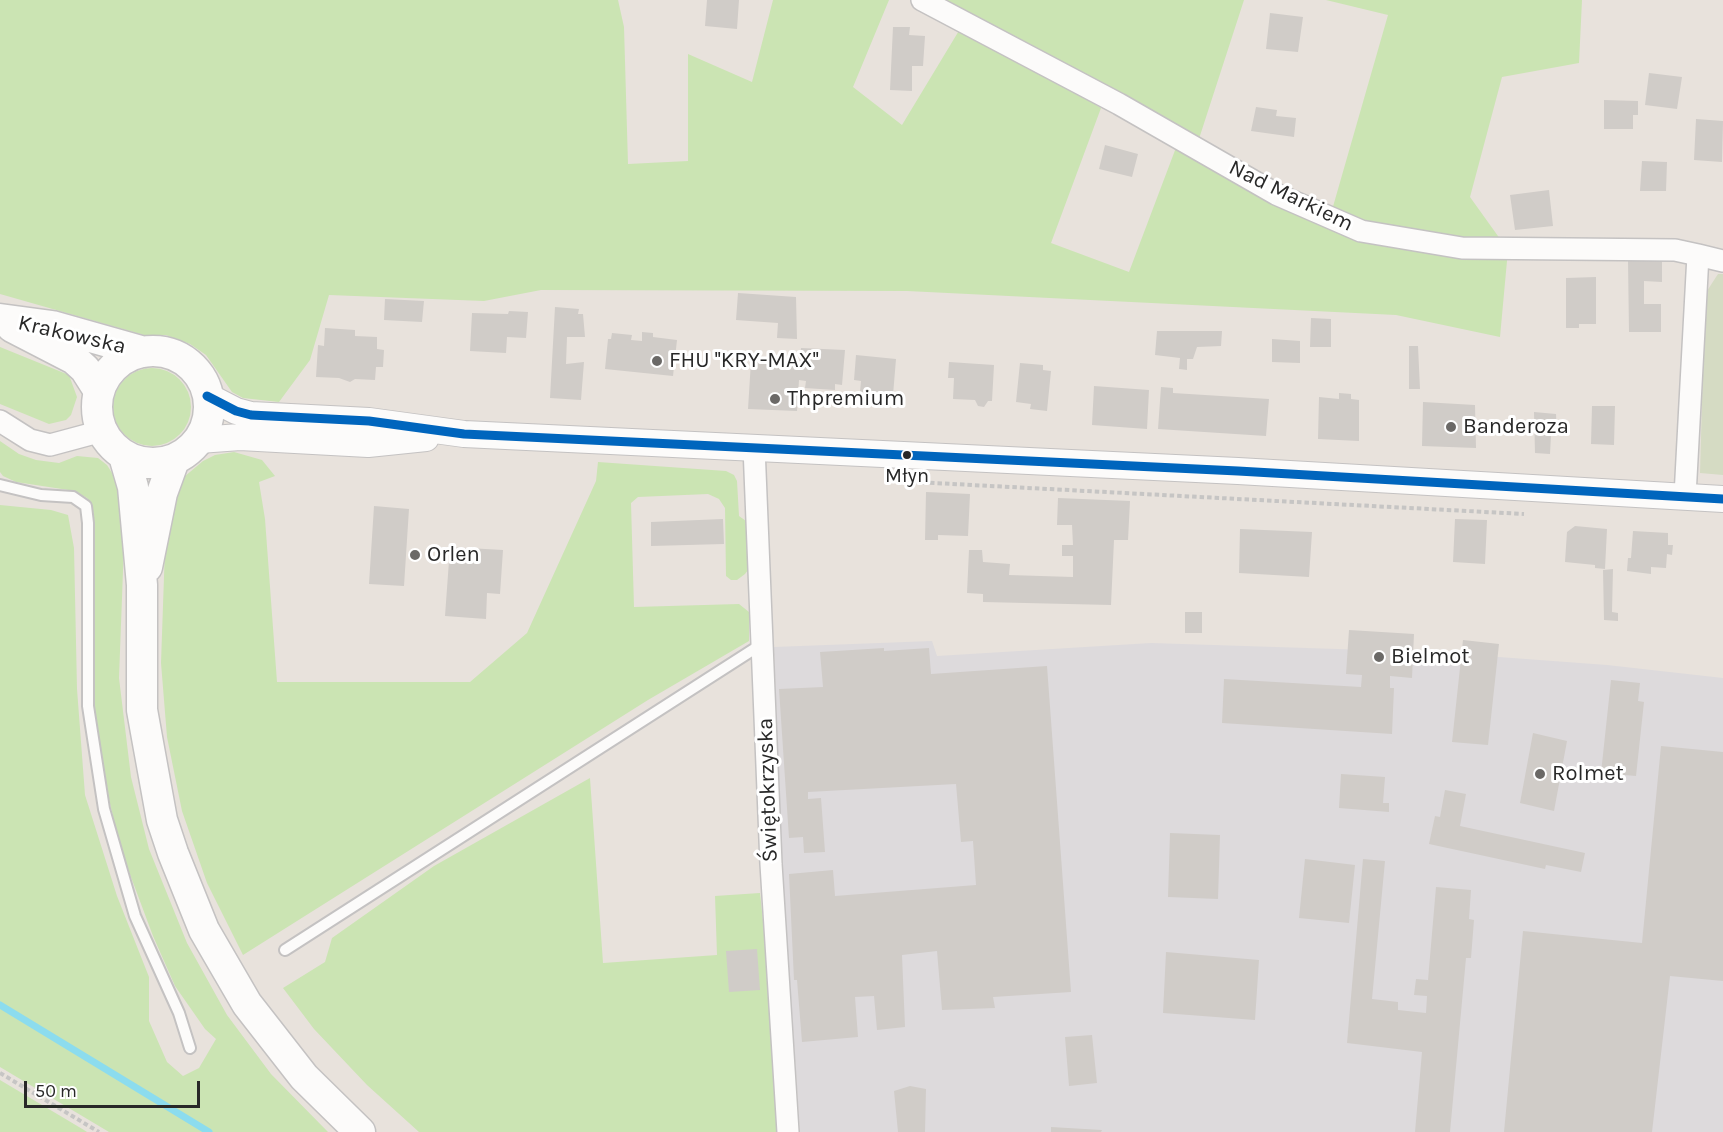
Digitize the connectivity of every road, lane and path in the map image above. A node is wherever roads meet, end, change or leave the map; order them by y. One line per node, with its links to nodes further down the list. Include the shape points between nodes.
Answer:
1 (922, 0): 2 (street, Nad Markiem, via 1119,104 1276,194 1361,231 1462,248 1675,250)
2 (1698, 255): 3 (street, Nad Markiem); 17 (street)
3 (1723, 261)
4 (0, 320): 5 (main road, Krakowska, via 52,326); 6 (main road, Krakowska, via 74,359)
5 (144, 352): 6 (main road, via 116,365); 7 (main road, via 163,352 180,358 195,370)
6 (99, 391): 9 (main road, via 97,407)
7 (207, 396): 10 (street, via 251,415 369,421); 11 (main road, via 207,423)
8 (0, 421): 9 (street, via 30,440 50,445)
9 (102, 431): 13 (main road)
10 (464, 434): 11 (street, via 368,444 240,437); 12 (street)
11 (198, 440): 14 (main road)
12 (754, 447): 17 (street); 21 (street, Świętokrzyska)
13 (124, 456): 14 (main road, via 148,463); 20 (main road, via 133,487)
14 (174, 460): 20 (main road, via 162,493)
15 (910, 482): 19 (path)
16 (0, 485): 23 (lane, via 41,495 73,497 86,506 88,706 104,809 135,916 179,1013)
17 (1685, 496): 18 (street)
18 (1723, 499)
19 (1527, 514)
20 (142, 585): 26 (main road, via 140,672 147,745 162,820 187,891 204,930 247,1004 304,1077)
21 (762, 644): 22 (lane); 27 (street, Świętokrzyska, via 771,864 793,1091)
22 (285, 950)
23 (190, 1048)
24 (0, 1073): 25 (path)
25 (99, 1132)
26 (360, 1132)
27 (788, 1132)

